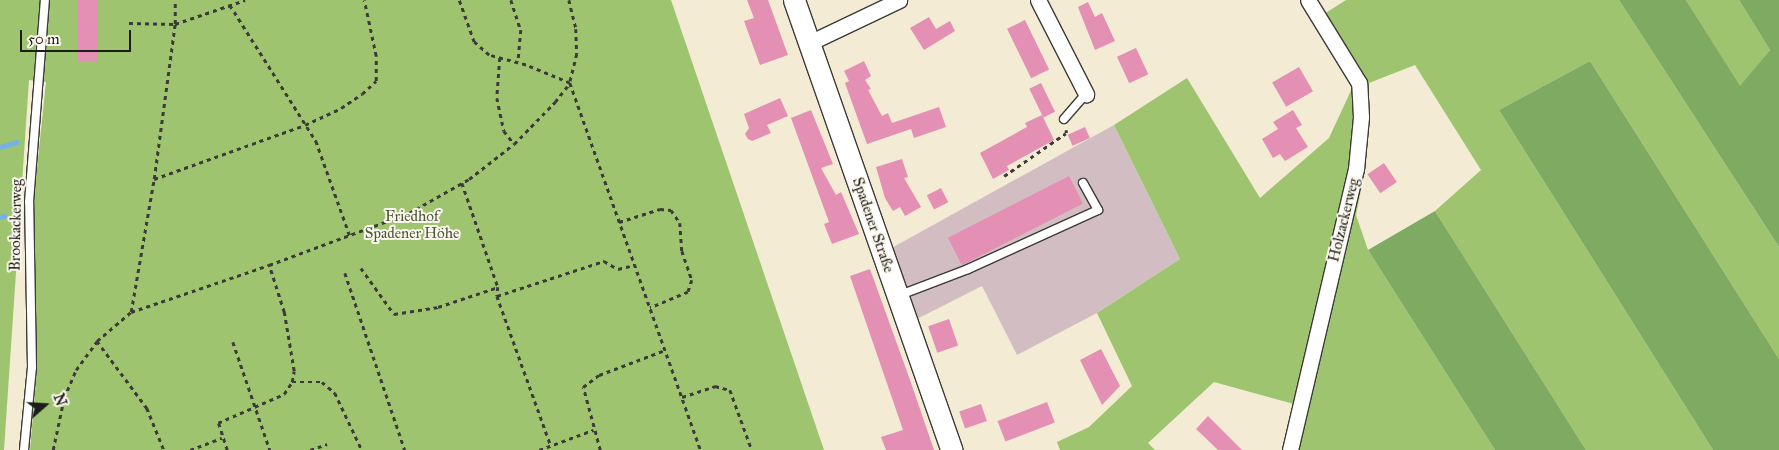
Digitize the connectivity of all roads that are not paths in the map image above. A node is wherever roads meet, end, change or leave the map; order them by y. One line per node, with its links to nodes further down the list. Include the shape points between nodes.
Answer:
1 (45, 0): 11 (lane, Brookackerweg, via 29,202 32,367)
2 (794, 0): 6 (street, Spadener Straße)
3 (899, 0): 6 (street)
4 (1038, 0): 7 (street)
5 (1308, 0): 13 (street, Holzackerweg, via 1359,83 1361,117 1356,169)
6 (809, 43): 10 (street, Spadener Straße)
7 (1086, 94): 8 (lane)
8 (1064, 118)
9 (1083, 182): 10 (lane, via 1098,210 968,269)
10 (898, 296): 12 (street, Spadener Straße)
11 (24, 450)
12 (952, 450)
13 (1290, 450)

